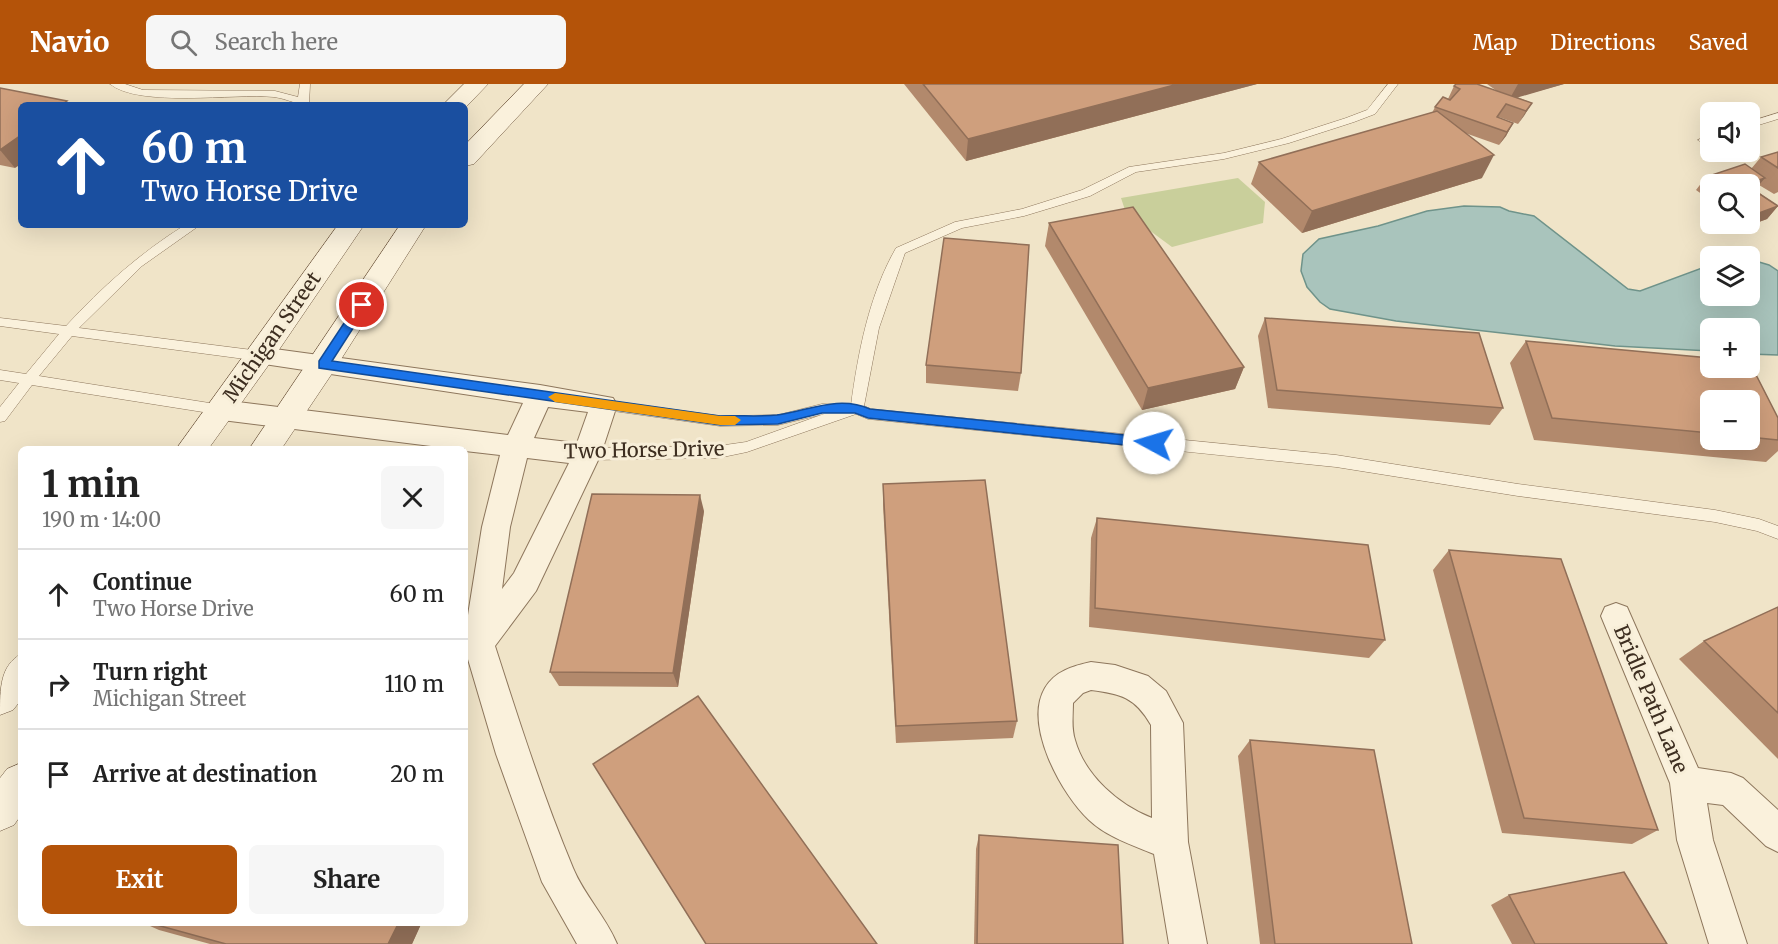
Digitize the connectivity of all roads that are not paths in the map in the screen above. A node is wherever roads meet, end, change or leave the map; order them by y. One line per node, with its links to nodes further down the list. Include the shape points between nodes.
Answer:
1 (115, 84): 6 (lane, via 142,93 275,94)
2 (305, 84): 7 (lane)
3 (477, 84): 8 (street)
4 (537, 84): 11 (street)
5 (1393, 84): 23 (lane, via 1371,112 1350,120 1224,156 1133,169 1086,193 959,225 900,251 886,282 859,380)
6 (300, 102)
7 (303, 102)
8 (458, 102)
9 (1778, 116): 10 (lane)
10 (1760, 122)
11 (468, 156)
12 (189, 228): 16 (lane, via 124,274)
13 (349, 228): 17 (street, Michigan Street)
14 (411, 228): 18 (street)
15 (0, 322): 16 (lane)
16 (71, 331): 17 (lane); 20 (lane)
17 (260, 356): 18 (street, Two Horse Drive); 24 (street, Michigan Street)
18 (323, 364): 21 (street, Two Horse Drive); 25 (street)
19 (0, 375): 20 (lane)
20 (29, 379): 24 (lane); 26 (lane)
21 (540, 395): 22 (street, Two Horse Drive); 29 (street)
22 (604, 405): 23 (lane, Two Horse Drive, via 720,421 778,420 822,409); 30 (street)
23 (856, 408): 30 (lane, Two Horse Drive, via 747,447 718,452); 31 (lane, via 868,414 1336,461 1715,516)
24 (222, 410): 25 (street, Two Horse Drive); 27 (street, Michigan Street)
25 (289, 416): 28 (street); 29 (street, Two Horse Drive)
26 (0, 417)
27 (194, 446)
28 (266, 446)
29 (516, 448): 30 (street, Two Horse Drive); 33 (street, via 496,527)
30 (587, 454): 33 (street, via 525,582)
31 (1778, 533)
32 (1616, 616): 36 (street, Bridle Path Lane)
33 (479, 644): 41 (street, via 560,882)
34 (18, 675): 35 (street)
35 (0, 698)
36 (1687, 783): 39 (street, Bridle Path Lane, via 1731,790); 43 (street, Bridle Path Lane, via 1695,840)
37 (18, 786): 38 (street)
38 (0, 811)
39 (1778, 834)
40 (1170, 842): 40 (street, via 1167,723 1159,709 1137,686 1115,678 1091,676 1073,681 1057,697 1056,732 1086,794 1108,815); 42 (street)
41 (598, 944)
42 (1188, 944)
43 (1728, 944)

